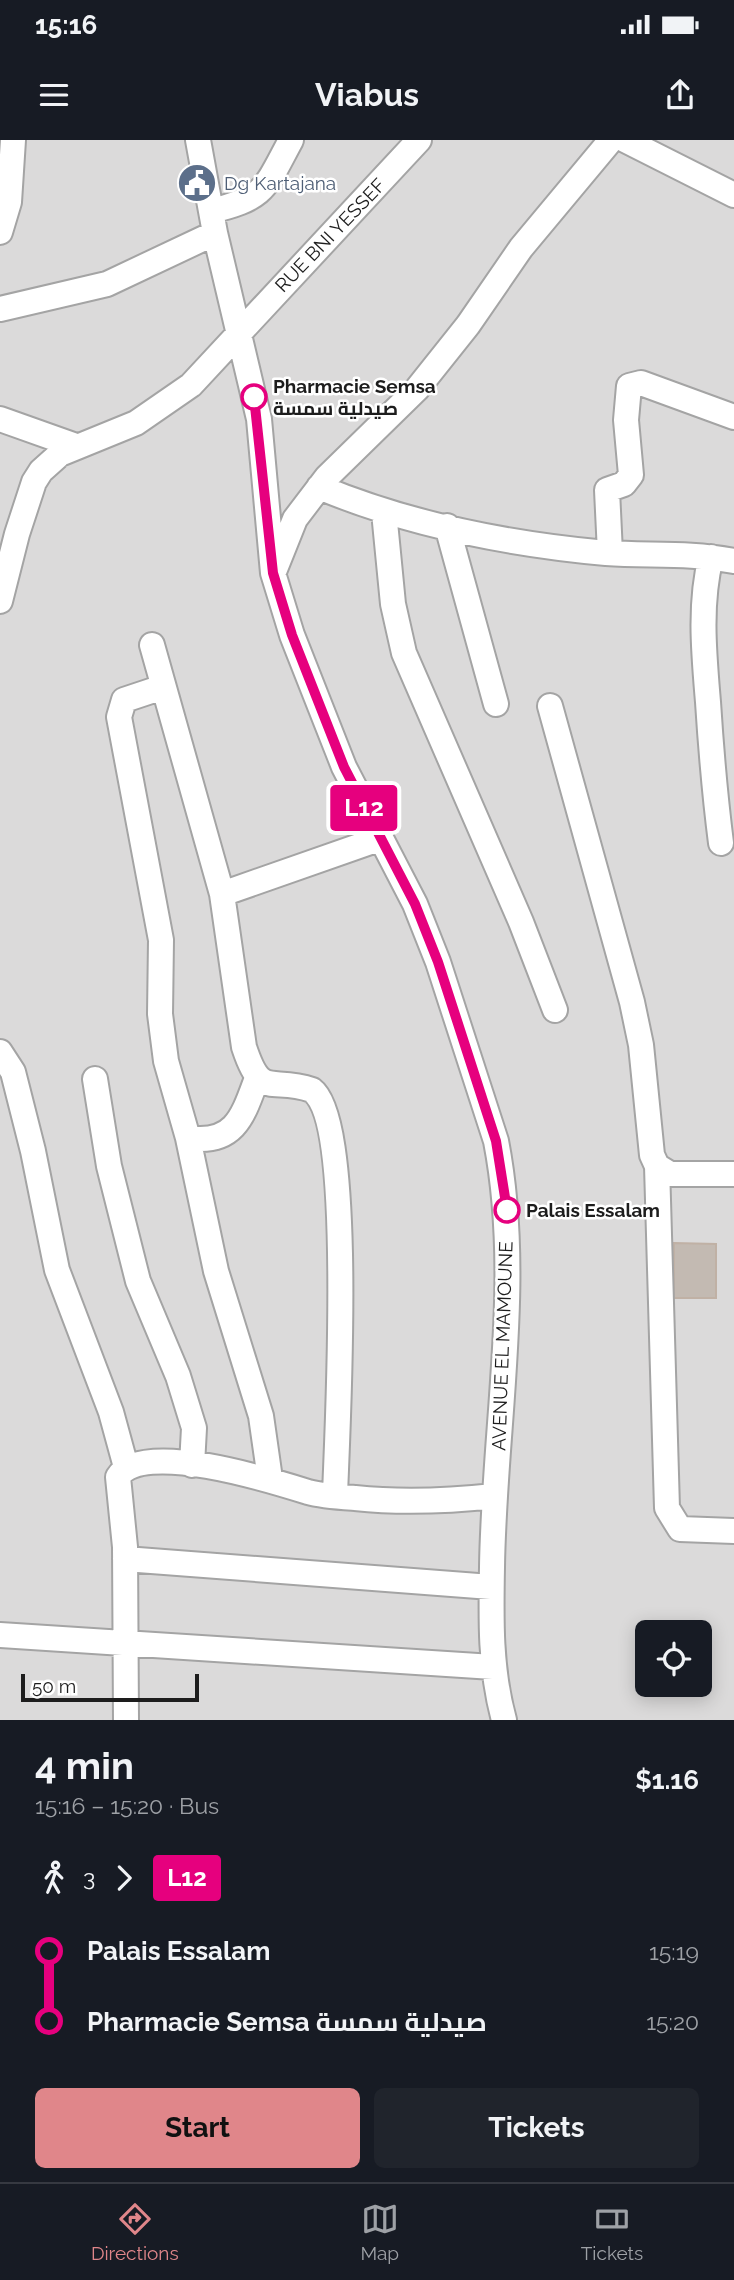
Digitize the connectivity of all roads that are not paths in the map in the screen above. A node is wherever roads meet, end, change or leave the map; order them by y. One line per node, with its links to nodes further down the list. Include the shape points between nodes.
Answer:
1 (13, 140): 9 (street, via 12,181)
2 (198, 140): 8 (street, AVENUE EL MAMOUNE)
3 (291, 140): 8 (street, via 256,196)
4 (419, 140): 11 (street, RUE BNI YESSEF)
5 (611, 140): 15 (street, via 521,248 417,389)
6 (625, 140): 7 (street)
7 (734, 195)
8 (213, 222): 10 (street, via 107,284); 11 (street, AVENUE EL MAMOUNE)
9 (1, 224)
10 (0, 309)
11 (240, 329): 14 (street, RUE BNI YESSEF, via 191,385 156,411); 20 (street, AVENUE EL MAMOUNE, via 259,419)
12 (734, 417): 18 (street, via 641,383 629,386 626,420 631,475 624,484 607,490)
13 (0, 419): 14 (street)
14 (76, 446): 21 (street, RUE BNI YESSEF, via 49,463 34,482)
15 (319, 486): 16 (street); 20 (street, via 295,519)
16 (384, 512): 17 (street); 29 (street, via 393,604 404,653)
17 (447, 526): 18 (street, via 507,541); 24 (street)
18 (610, 553): 19 (street, via 687,553)
19 (723, 559): 27 (street, via 704,597)
20 (273, 573): 26 (street, AVENUE EL MAMOUNE, via 344,767)
21 (0, 592)
22 (152, 645): 23 (street)
23 (163, 687): 28 (street); 33 (street, via 124,700 119,717 161,940 162,1036)
24 (496, 704)
25 (550, 706): 34 (street, via 632,1002)
26 (379, 839): 28 (street); 40 (street, AVENUE EL MAMOUNE, via 415,904 438,962 502,1170 507,1254)
27 (721, 843)
28 (222, 894): 31 (street, via 244,1047)
29 (555, 1010)
30 (0, 1052): 37 (street, via 13,1072 57,1270 111,1412)
31 (257, 1078): 33 (street, via 241,1115 224,1136 209,1141); 39 (street, via 317,1093 330,1144 342,1248)
32 (95, 1079): 36 (street, via 127,1242 194,1428)
33 (188, 1138): 38 (street, via 216,1271 261,1416)
34 (657, 1166): 35 (street, via 670,1174); 41 (street, via 667,1508 680,1529)
35 (734, 1174)
36 (192, 1465): 37 (street, via 145,1461); 38 (street)
37 (126, 1467): 42 (street, via 118,1477)
38 (270, 1479): 39 (street, via 308,1492)
39 (335, 1495): 40 (street, via 407,1502)
40 (494, 1496): 43 (street, AVENUE EL MAMOUNE)
41 (734, 1531)
42 (125, 1559): 43 (street); 45 (street)
43 (491, 1587): 46 (street, AVENUE EL MAMOUNE)
44 (0, 1635): 45 (street)
45 (126, 1645): 46 (street); 47 (street)
46 (493, 1667): 48 (street, AVENUE EL MAMOUNE)
47 (126, 1720)
48 (504, 1720)

